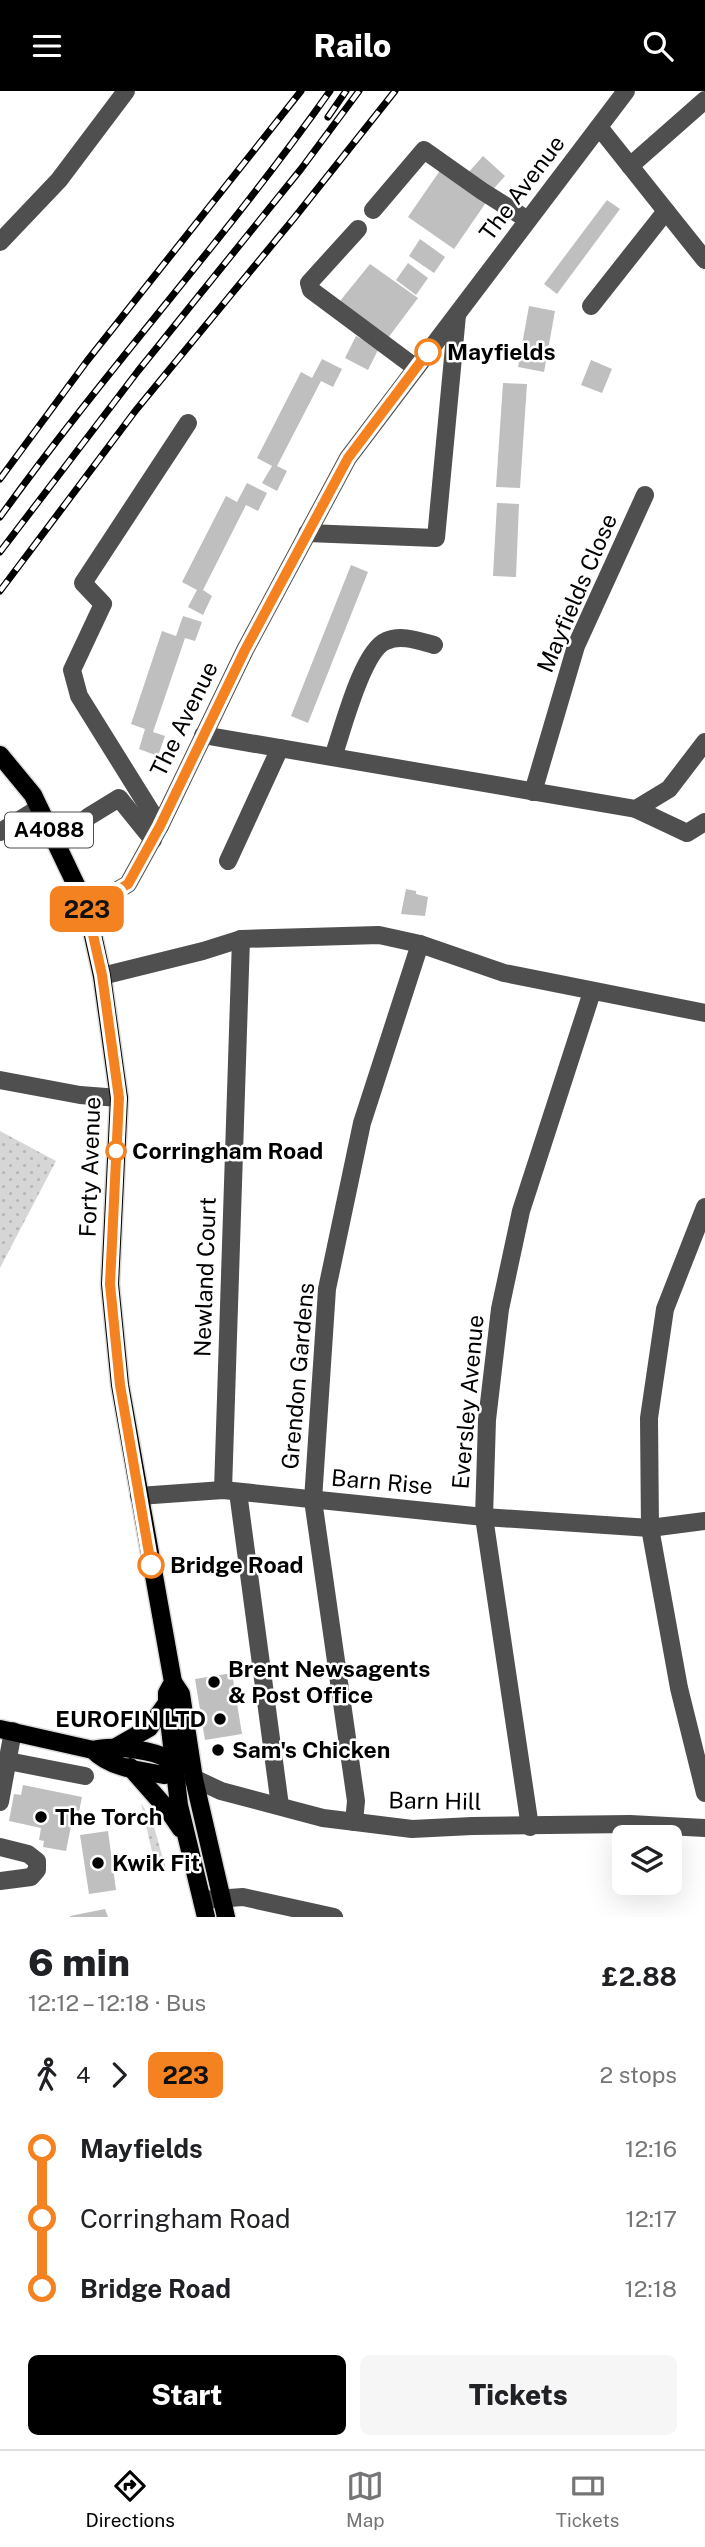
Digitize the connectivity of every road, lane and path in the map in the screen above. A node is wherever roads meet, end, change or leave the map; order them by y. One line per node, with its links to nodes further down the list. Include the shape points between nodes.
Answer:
1 (126, 91): 10 (street, via 59,180)
2 (626, 91): 4 (street, The Avenue)
3 (705, 100): 5 (street)
4 (599, 127): 5 (street); 8 (street, The Avenue)
5 (630, 166): 7 (street)
6 (373, 210): 8 (street, via 424,150)
7 (666, 211): 11 (street); 12 (street)
8 (528, 220): 13 (street, The Avenue)
9 (358, 229): 14 (street, via 309,283 311,290)
10 (0, 242)
11 (705, 260)
12 (591, 306)
13 (457, 314): 14 (street, The Avenue); 17 (street, via 436,538)
14 (416, 368): 17 (street, The Avenue, via 348,458)
15 (188, 423): 30 (street, via 83,583 103,604 72,670 79,697)
16 (645, 495): 24 (street, Mayfields Close, via 576,646)
17 (307, 533): 19 (street, The Avenue)
18 (434, 645): 23 (street, via 398,638 375,649 359,679)
19 (203, 735): 21 (street); 30 (street, The Avenue)
20 (705, 742): 26 (street, via 669,789)
21 (280, 748): 23 (street); 31 (street)
22 (0, 755): 25 (main road, Forty Avenue / A4088)
23 (333, 757): 24 (street)
24 (533, 792): 26 (street)
25 (39, 808): 29 (street); 32 (main road, Forty Avenue / A4088)
26 (636, 809): 28 (street, via 687,833)
27 (88, 817): 30 (street, via 119,798)
28 (705, 822)
29 (0, 832)
30 (156, 833): 32 (street, The Avenue, via 128,884)
31 (228, 861)
32 (87, 908): 35 (main road, Forty Avenue / A4088)
33 (241, 939): 34 (street, via 379,935); 35 (street); 41 (street, Newland Court)
34 (420, 944): 36 (street, via 504,973); 43 (street, Grendon Gardens, via 362,1123 327,1289)
35 (102, 975): 39 (main road, Forty Avenue / A4088)
36 (592, 992): 37 (street); 44 (street, Eversley Avenue, via 521,1210 500,1309 487,1420)
37 (705, 1013)
38 (0, 1080): 39 (street)
39 (119, 1098): 42 (main road, Forty Avenue / A4088, via 110,1284 120,1385)
40 (705, 1207): 46 (street, via 665,1310 649,1418)
41 (231, 1491): 42 (street, Barn Rise); 43 (street, Barn Rise); 59 (street, Newland Court)
42 (139, 1496): 47 (main road, Forty Avenue / A4088)
43 (313, 1500): 44 (street, Barn Rise); 60 (street, Grendon Gardens, via 356,1801)
44 (484, 1517): 46 (street, Barn Rise); 61 (street, Eversley Avenue)
45 (705, 1521): 46 (street, Barn Rise)
46 (650, 1528): 57 (street, via 679,1688)
47 (173, 1682): 48 (main road, Forty Avenue / A4088); 56 (main road, via 181,1694)
48 (167, 1703): 50 (main road, via 149,1728); 54 (main road, Forty Avenue / A4088)
49 (6, 1730): 51 (main road); 52 (street)
50 (116, 1747): 51 (main road); 54 (main road, via 165,1757)
51 (93, 1750): 53 (main road, via 104,1761)
52 (8, 1761): 55 (street); 58 (street)
53 (130, 1767): 54 (main road, via 164,1775); 63 (main road)
54 (174, 1768): 56 (street, Barn Hill); 63 (main road, A4088)
55 (85, 1776)
56 (194, 1779): 59 (street, Barn Hill); 66 (main road)
57 (705, 1793)
58 (0, 1802)
59 (279, 1806): 60 (street, Barn Hill)
60 (354, 1822): 61 (street, Barn Hill, via 412,1829)
61 (530, 1827): 62 (street, Barn Hill, via 630,1824)
62 (705, 1828)
63 (188, 1841): 67 (main road, A4088)
64 (0, 1847): 65 (street, via 37,1861 35,1875)
65 (0, 1881)
66 (220, 1897): 67 (street); 68 (street, via 243,1897); 69 (main road)
67 (204, 1908)
68 (311, 1914): 70 (street)
69 (226, 1917)
70 (334, 1917)

